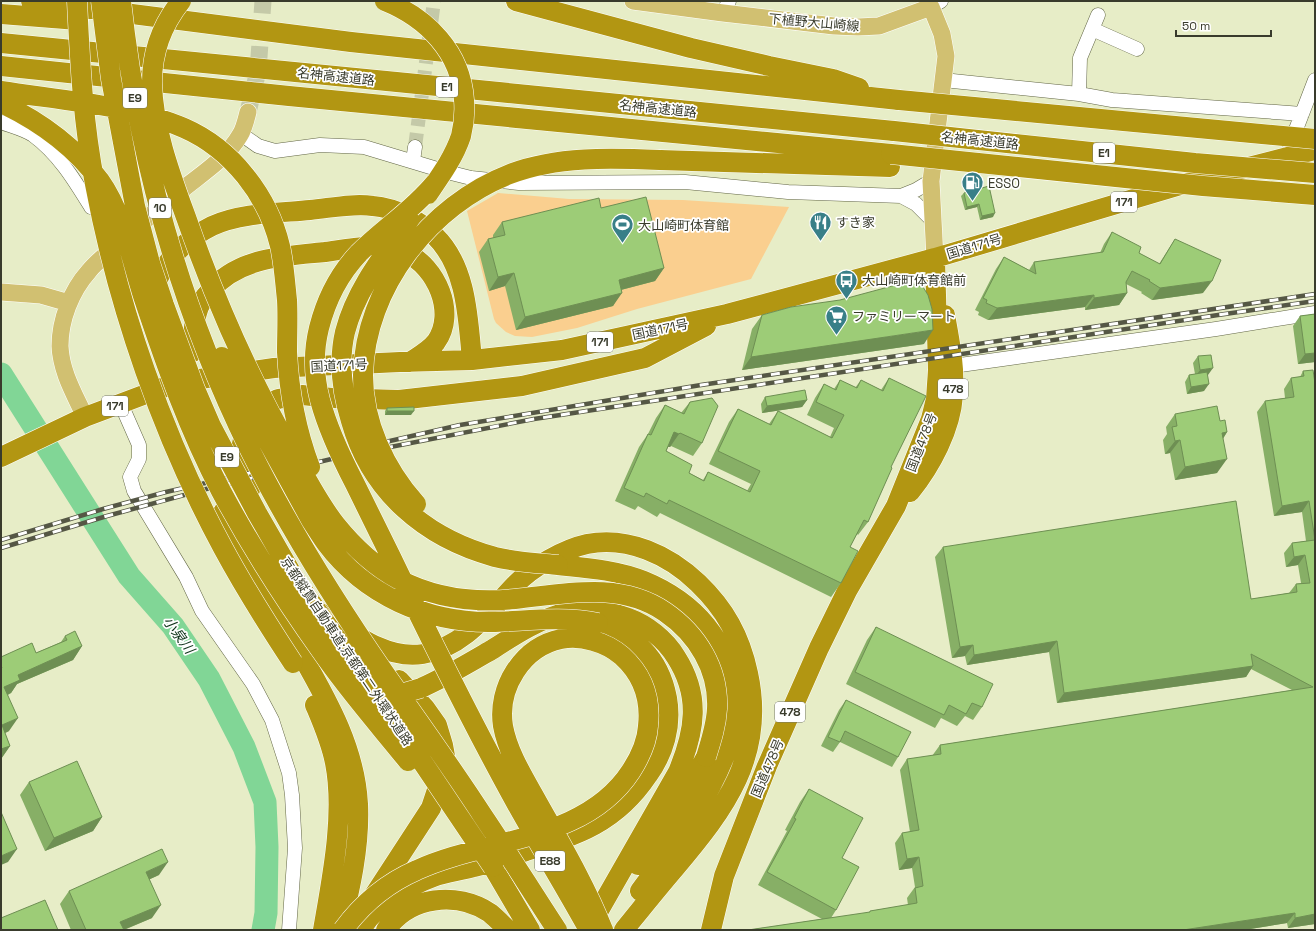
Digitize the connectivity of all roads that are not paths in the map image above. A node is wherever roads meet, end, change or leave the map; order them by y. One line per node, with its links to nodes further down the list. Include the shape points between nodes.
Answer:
1 (31, 1): 14 (highway)
2 (77, 1): 67 (highway, bridge, via 83,97 95,184 119,288 137,346 164,418 222,547 306,686 324,724 330,744 335,763 339,805)
3 (101, 1): 64 (highway, 京都縦貫自動車道;京都第二外環状道路 / E9, bridge, via 111,79 135,206 164,305 211,426 296,581 388,710)
4 (121, 1): 35 (highway, 京都縦貫自動車道;京都第二外環状道路 / E9, bridge, via 132,81)
5 (181, 1): 58 (highway, bridge, via 162,30 153,63 152,82 158,126 179,199 227,324 285,441 335,524 364,555)
6 (385, 1): 34 (highway, bridge, via 410,13 439,38 453,59 461,82 464,105 461,135 455,151)
7 (516, 1): 22 (highway, via 691,48 833,79)
8 (633, 1): 10 (main road, 下植野大山崎線)
9 (933, 3): 10 (main road, 下植野大山崎線, via 880,26 858,27 834,26); 18 (main road, 下植野大山崎線, via 946,56)
10 (726, 7)
11 (1, 14): 14 (highway)
12 (1098, 15): 13 (street)
13 (1092, 29): 16 (street); 21 (street, via 1080,58)
14 (351, 42): 22 (highway)
15 (1, 43): 32 (highway, 名神高速道路 / E1, bridge)
16 (1137, 49)
17 (1, 66): 31 (highway, 名神高速道路 / E1)
18 (943, 80): 21 (street); 33 (main road, 下植野大山崎線)
19 (1315, 80): 25 (street)
20 (1, 91): 58 (highway, bridge, via 97,105 169,122 204,139 236,164 267,210 281,252 287,304 290,386 305,455 322,494 335,514 350,535)
21 (1079, 94): 25 (street, via 1112,100)
22 (898, 100): 28 (highway, bridge)
23 (1, 103): 64 (highway, bridge, via 35,121 59,139 104,188 121,224 160,349 178,395 221,490 245,534 323,653)
24 (248, 112): 27 (main road, 10)
25 (1302, 114): 30 (street)
26 (1, 122): 39 (street, via 31,134 48,147 67,169 91,207 115,205 128,209)
27 (241, 134): 37 (street, via 258,146 275,151 320,146 364,147 414,154 447,172 471,178 519,183 685,182 788,192); 39 (main road, 10, via 220,158)
28 (1315, 139)
29 (1315, 150): 30 (highway, 国道171号 / 171)
30 (1286, 157): 40 (highway, 国道171号 / 171, via 1194,181)
31 (890, 160): 36 (highway, E1, bridge, via 1073,173); 57 (highway, bridge, via 629,159 591,160 533,167 489,183 470,194 434,223 404,257 374,314 364,355 363,376 368,416 382,455 404,490 435,521 454,534 498,553)
32 (1315, 173)
33 (931, 181): 37 (street); 38 (main road, 下植野大山崎線)
34 (435, 183): 57 (highway, bridge, via 372,271 351,312 345,332 342,373 343,392 355,435 364,457 377,477 393,497 428,528 449,540 496,557); 65 (highway, E88, bridge, via 413,207 358,254 338,280 328,300 318,331 315,352 320,401 344,462 510,792)
35 (156, 194): 63 (highway, 京都縦貫自動車道;京都第二外環状道路 / E9, bridge, via 170,245 203,342 251,451 307,553 347,617); 70 (highway, bridge, via 215,344 311,520 342,561 376,590 394,600 410,608 448,619 583,620 616,630 632,639 647,653 658,669 665,688 669,708 668,725 665,742 656,765 626,802 608,817 565,840 433,877 405,890 388,902 372,915)
36 (1315, 195)
37 (901, 196): 38 (street, via 916,204)
38 (933, 221): 40 (main road, 下植野大山崎線)
39 (141, 222): 42 (main road, 10, via 89,271)
40 (935, 258): 44 (highway, 国道171号 / 171); 49 (highway, 国道478号 / 478); 55 (highway, 国道478号 / 478, via 938,368 936,399 931,419)
41 (1, 292): 42 (main road, via 40,294)
42 (69, 304): 53 (main road, 10, via 61,326 60,347)
43 (1315, 313): 49 (street)
44 (727, 314): 46 (highway, 国道171号 / 171, via 562,350); 56 (highway, via 645,358 522,386 399,400 302,395 278,399 267,404 250,420 241,449)
45 (193, 352): 47 (highway, via 197,313 206,295 232,271 262,260 378,246 407,253 418,261 437,284 443,298 445,315 436,341 427,351)
46 (472, 360): 47 (highway, 国道171号 / 171); 48 (highway, via 464,293 457,268 447,251 435,236 416,221 395,210 351,205 230,220 196,235 164,268 154,287 149,324)
47 (410, 362): 51 (highway, 国道171号 / 171, via 274,368 200,379 162,388)
48 (159, 363)
49 (953, 366): 55 (highway, 国道478号 / 478, via 953,396 946,428 935,455 912,489)
50 (209, 401): 56 (highway)
51 (121, 404): 53 (highway, 国道171号 / 171); 66 (street, via 139,445 139,459 130,477 134,491 186,577 202,611 253,684 272,720 289,773 295,848)
52 (181, 419): 60 (highway, via 237,540)
53 (77, 422): 54 (highway, 国道171号 / 171)
54 (3, 456)
55 (896, 506): 76 (highway, 国道478号 / 478, via 847,591 767,766 724,876)
56 (259, 522): 59 (highway, via 288,574)
57 (558, 565): 61 (highway, via 605,571 643,581 679,600 710,630 727,662 734,705 731,740)
58 (382, 569): 61 (highway, bridge, via 416,588 461,598 514,599 598,592 628,596 664,611 680,623 692,637 704,653 711,669 715,682 717,709)
59 (324, 614): 69 (highway, via 355,645 400,681 425,708 437,725 445,756 442,776 430,808 364,911); 75 (highway, via 382,648 411,655 424,654 457,642 484,619 527,575 562,552 590,543 621,543 642,548 669,560 709,593 723,610 741,645 752,688 752,729 748,752 717,816)
60 (283, 623): 65 (highway, bridge, via 316,660 348,682 379,694 391,695 421,688 462,668 525,629 570,611 604,611 620,615 636,621 663,640 674,653 690,684 693,702 690,737 678,772); 68 (highway, via 340,726 354,779 358,804 357,850)
61 (713, 763): 62 (highway, via 707,793); 65 (highway, via 691,786)
62 (676, 841): 65 (highway, via 632,901); 75 (highway)
63 (505, 850): 74 (highway, E88, bridge)
64 (489, 862): 73 (highway)
65 (595, 929): 68 (highway, bridge, via 586,892 553,831 549,824 517,764 507,741 502,709 512,675 521,662 546,644 576,638 606,645 619,653 639,675 645,688 649,703 648,733 643,749 627,776 607,798 579,817 562,824 555,827 548,830 528,837 434,863 402,877 373,897)
66 (289, 930)
67 (323, 930)
68 (341, 930)
69 (356, 930)
70 (361, 930)
71 (386, 930): 72 (highway, via 396,918 413,907 443,899 479,907)
72 (508, 930)
73 (530, 930)
74 (557, 930)
75 (623, 930)
76 (711, 930)

